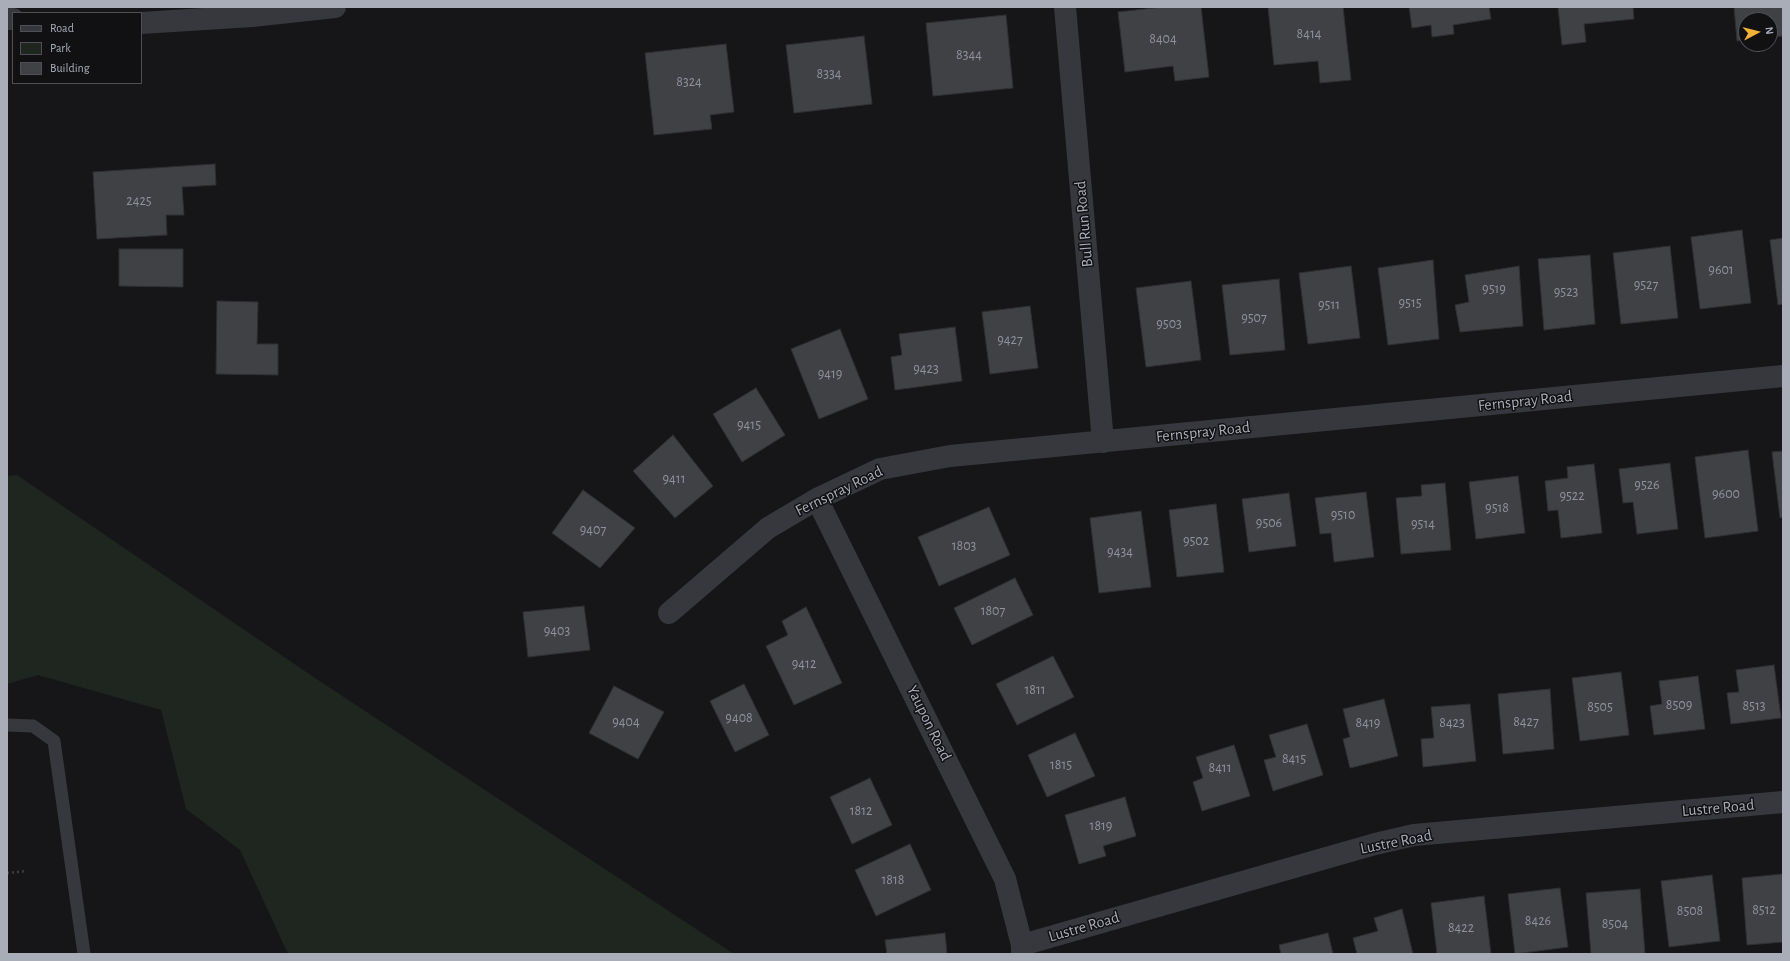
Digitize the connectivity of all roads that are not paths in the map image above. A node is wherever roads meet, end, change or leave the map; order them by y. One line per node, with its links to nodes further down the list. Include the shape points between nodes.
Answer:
1 (335, 7): 3 (street, via 252,16)
2 (1065, 7): 5 (street, Bull Run Road)
3 (142, 23)
4 (1783, 376): 5 (street, Fernspray Road)
5 (1103, 442): 6 (street, Fernspray Road, via 950,456 880,469)
6 (817, 499): 7 (street, Fernspray Road, via 768,528); 10 (street, Yaupon Road, via 1005,879)
7 (669, 613)
8 (7, 725): 11 (lane, via 33,726 54,741)
9 (1783, 802): 10 (street, Lustre Road, via 1414,835 1374,844)
10 (1022, 949)
11 (84, 954)

